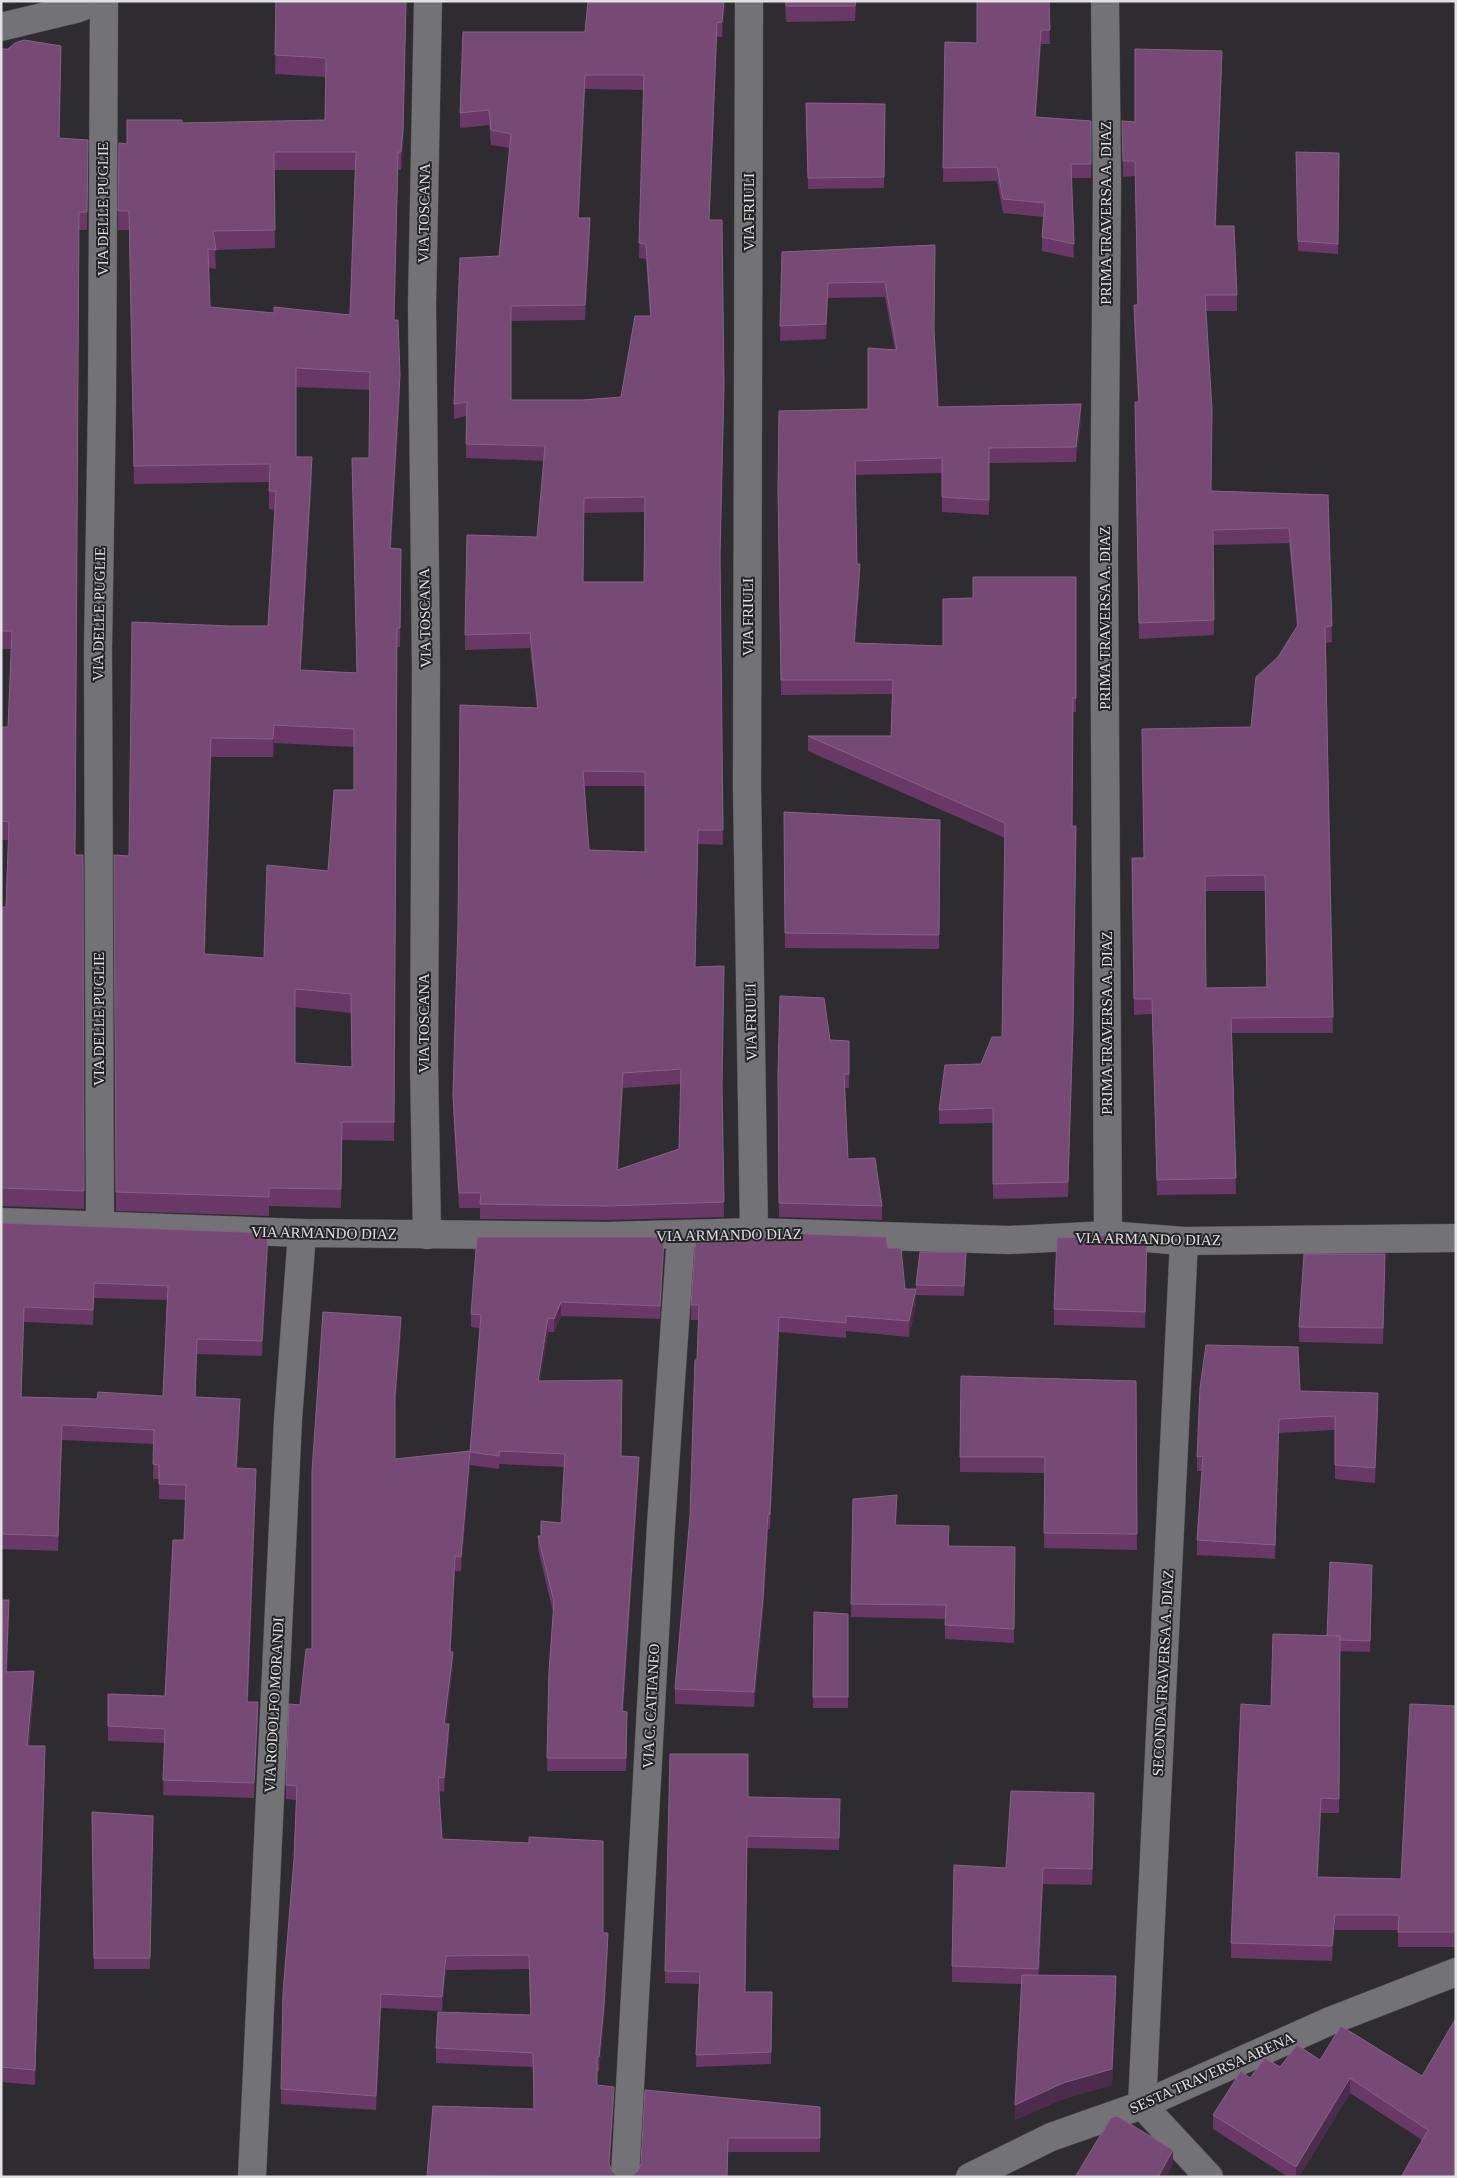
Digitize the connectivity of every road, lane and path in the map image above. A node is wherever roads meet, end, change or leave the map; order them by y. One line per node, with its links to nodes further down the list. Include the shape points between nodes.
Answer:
1 (104, 1): 8 (street, VIA DELLE PUGLIE, via 98,648)
2 (428, 1): 11 (street, VIA TOSCANA, via 422,304)
3 (749, 1): 9 (street, VIA FRIULI, via 747,789)
4 (1105, 1): 13 (street, PRIMA TRAVERSA A. DIAZ)
5 (83, 4): 6 (street)
6 (1, 27)
7 (1, 1222): 8 (street, VIA ARMANDO DIAZ)
8 (100, 1226): 10 (street, VIA ARMANDO DIAZ)
9 (754, 1232): 12 (street, VIA ARMANDO DIAZ); 13 (street, VIA ARMANDO DIAZ, via 1009,1240)
10 (302, 1234): 11 (street, VIA ARMANDO DIAZ); 18 (street, VIA RODOLFO MORANDI, via 288,1420)
11 (427, 1234): 12 (street, VIA ARMANDO DIAZ)
12 (681, 1235): 19 (street, VIA C. CATTANEO, via 661,1525)
13 (1108, 1235): 15 (street, VIA ARMANDO DIAZ)
14 (1456, 1238): 15 (street, VIA ARMANDO DIAZ)
15 (1184, 1241): 17 (street, SECONDA TRAVERSA A. DIAZ)
16 (1456, 1972): 17 (street, SESTA TRAVERSA ARENA, via 1330,2021)
17 (1142, 2105): 20 (street, SESTA TRAVERSA ARENA, via 1051,2137); 21 (street)
18 (252, 2177)
19 (625, 2177)
20 (970, 2177)
21 (1209, 2177)

